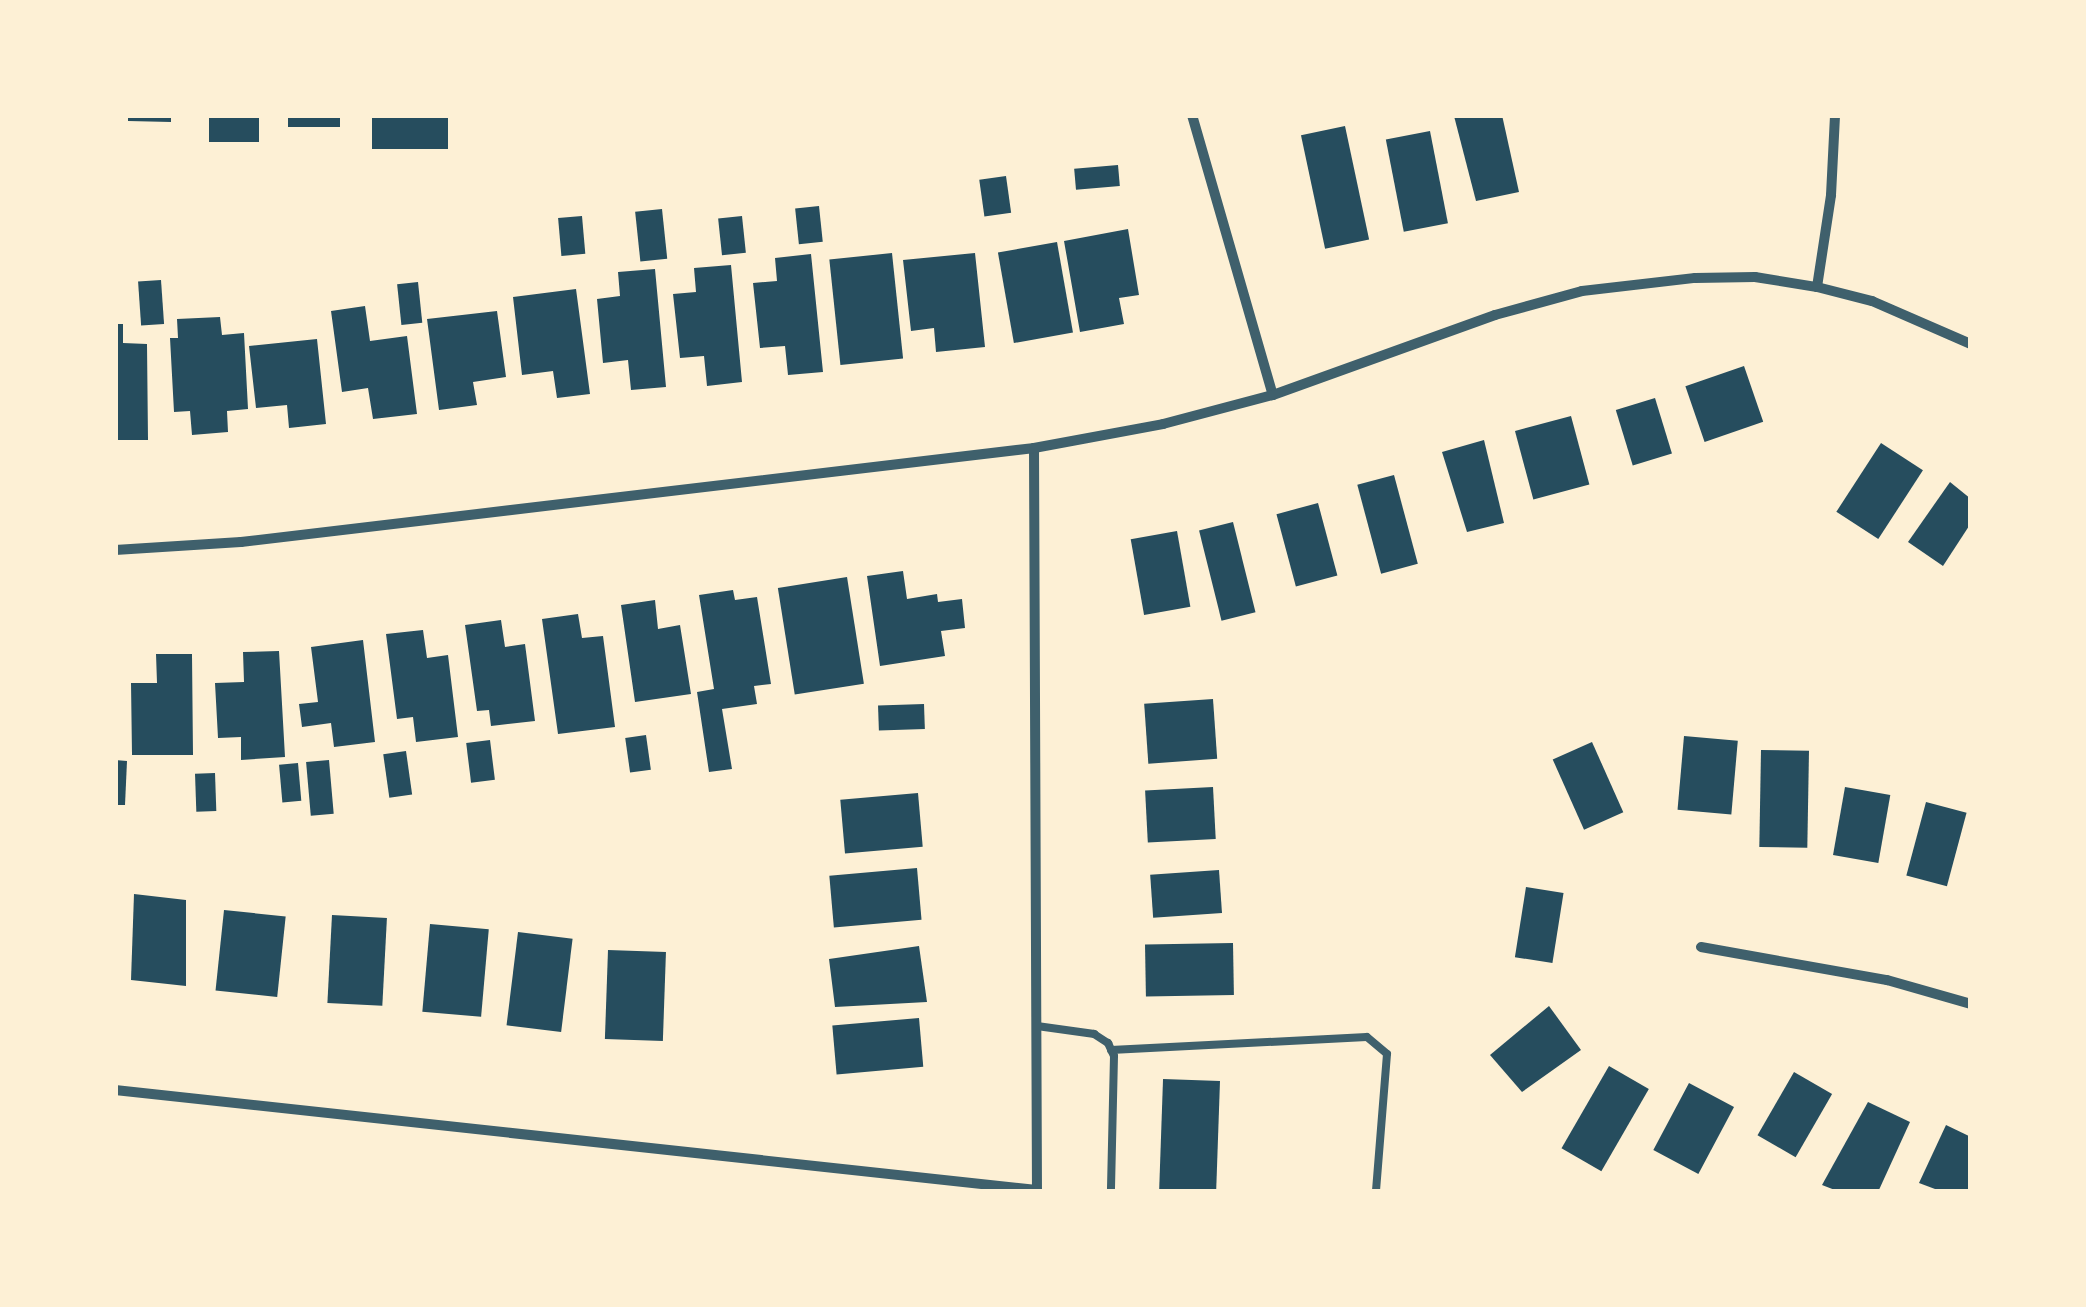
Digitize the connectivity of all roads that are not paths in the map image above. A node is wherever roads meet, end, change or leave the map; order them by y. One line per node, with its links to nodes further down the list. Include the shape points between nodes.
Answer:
1 (1192, 115): 5 (street)
2 (1835, 115): 3 (street)
3 (1817, 287): 4 (street, via 1886,306); 5 (street, via 1755,277 1695,278 1582,291 1495,315)
4 (1971, 344)
5 (1273, 395): 6 (street)
6 (1034, 448): 7 (street, via 241,542); 10 (street)
7 (115, 550)
8 (1701, 946): 9 (street, via 1887,980)
9 (1971, 1004)
10 (1037, 1026): 11 (lane, via 1094,1034); 13 (street)
11 (1111, 1050): 14 (lane); 15 (lane, via 1367,1036 1387,1054)
12 (115, 1090): 13 (street)
13 (1037, 1191)
14 (1111, 1192)
15 (1376, 1192)

